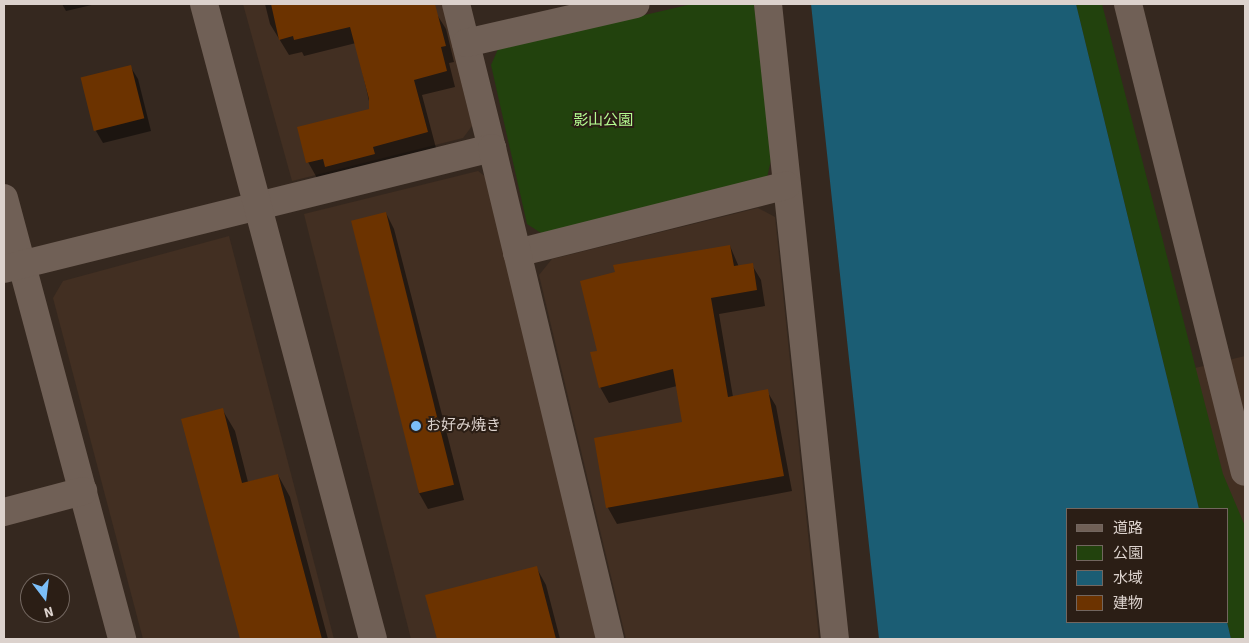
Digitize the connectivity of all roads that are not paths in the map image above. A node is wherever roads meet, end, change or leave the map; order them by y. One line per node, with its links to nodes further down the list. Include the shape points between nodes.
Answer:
1 (204, 4): 10 (street)
2 (456, 4): 6 (street)
3 (636, 4): 6 (street)
4 (768, 4): 8 (street)
5 (1128, 4): 13 (street)
6 (466, 43): 7 (street)
7 (492, 148): 10 (street); 11 (street)
8 (787, 185): 11 (street); 19 (street)
9 (4, 198): 12 (street)
10 (259, 204): 12 (street); 17 (street)
11 (517, 252): 18 (street)
12 (12, 267): 14 (street)
13 (1245, 472)
14 (83, 491): 15 (street); 16 (street)
15 (4, 512)
16 (122, 639)
17 (373, 639)
18 (610, 639)
19 (835, 639)

